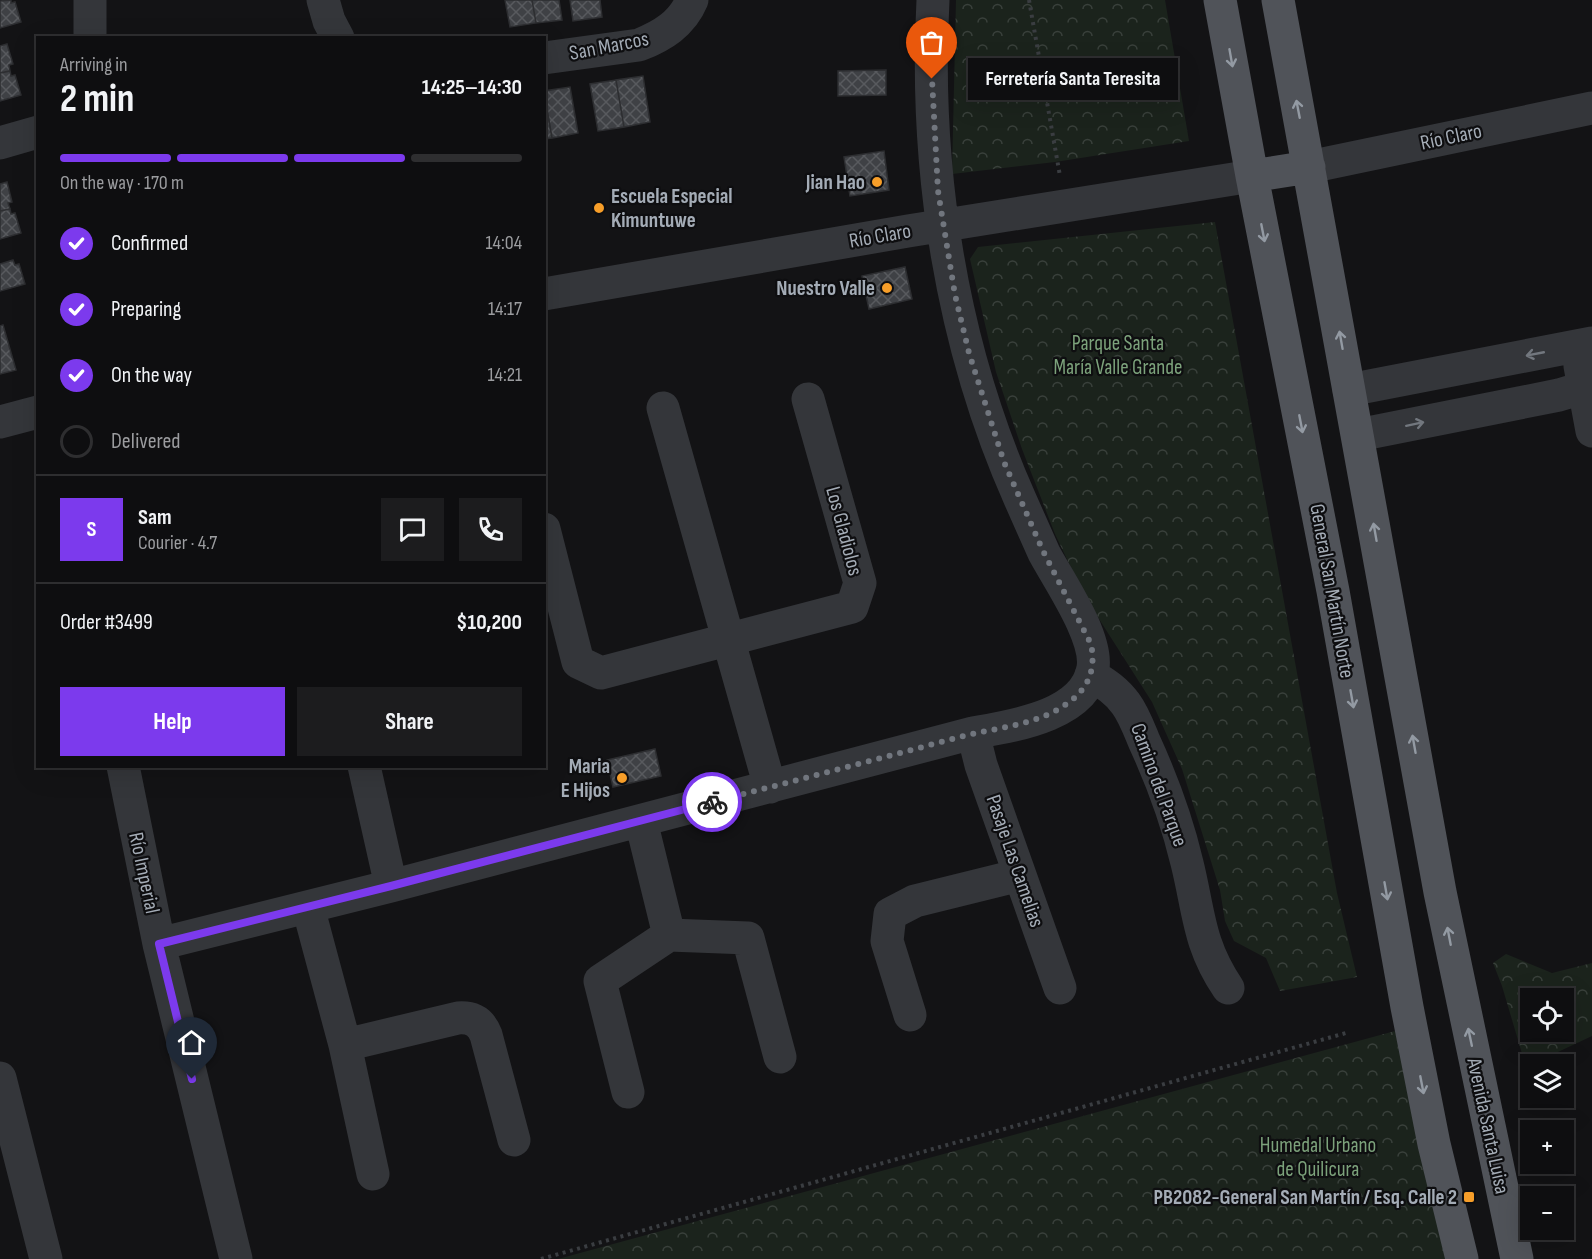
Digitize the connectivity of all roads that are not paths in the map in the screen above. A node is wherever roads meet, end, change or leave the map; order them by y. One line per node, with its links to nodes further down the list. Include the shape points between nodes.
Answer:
1 (90, 0): 7 (street)
2 (323, 0): 8 (street)
3 (692, 0): 9 (street, San Marcos, via 678,22 653,40)
4 (933, 0): 15 (street, via 933,111)
5 (1220, 0): 14 (main road, General San Martín Norte, one-way to 14)
6 (1278, 0): 13 (main road, one-way to 6)
7 (90, 36)
8 (337, 36)
9 (546, 57)
10 (1592, 108): 13 (street, Río Claro)
11 (36, 133): 12 (street)
12 (0, 143)
13 (1309, 167): 14 (main road); 19 (main road, one-way to 13)
14 (1252, 176): 15 (street, Río Claro); 28 (main road, General San Martín Norte, one-way to 28)
15 (942, 226): 16 (street, Río Claro); 30 (street, via 957,307 985,408 1043,551 1091,644)
16 (546, 294)
17 (1584, 345): 18 (street); 19 (street, one-way to 19)
18 (1588, 386): 24 (street); 25 (street, one-way to 18)
19 (1349, 390): 25 (main road)
20 (808, 399): 29 (street, Los Gladiolos, via 860,583 852,608)
21 (663, 408): 29 (street)
22 (36, 413): 23 (street)
23 (0, 422)
24 (1592, 431)
25 (1358, 435): 27 (main road, one-way to 25)
26 (546, 537): 29 (street, Los Gladiolos, via 578,662 601,673)
27 (1384, 580): 28 (main road); 53 (main road, Avenida Santa Luisa, one-way to 27, via 1440,892)
28 (1334, 591): 52 (main road, General San Martín Norte, one-way to 52, via 1407,1007)
29 (727, 640): 34 (street)
30 (1091, 675): 31 (street, via 1083,690 1054,712 1021,724); 42 (street, Camino del Parque, via 1126,703 1154,763 1187,862 1201,934)
31 (974, 733): 34 (street); 36 (street, Pasaje Las Camelias, via 981,765)
32 (123, 768): 40 (street, Río Imperial)
33 (364, 768): 37 (street)
34 (770, 787): 35 (street)
35 (641, 821): 37 (street); 39 (street)
36 (1020, 875): 41 (street, Pasaje Las Camelias); 43 (street, via 915,901 890,914 887,941)
37 (391, 886): 38 (street)
38 (308, 907): 40 (street); 44 (street)
39 (669, 935): 45 (street, via 748,938); 47 (street, via 600,981)
40 (159, 944): 51 (street, Río Imperial)
41 (1060, 988)
42 (1228, 988)
43 (910, 1015)
44 (345, 1045): 48 (street, via 458,1018 474,1020 486,1035); 49 (street)
45 (780, 1057)
46 (0, 1078): 50 (street)
47 (628, 1092)
48 (514, 1140)
49 (373, 1174)
50 (46, 1259)
51 (236, 1259)
52 (1462, 1259)
53 (1517, 1259)

